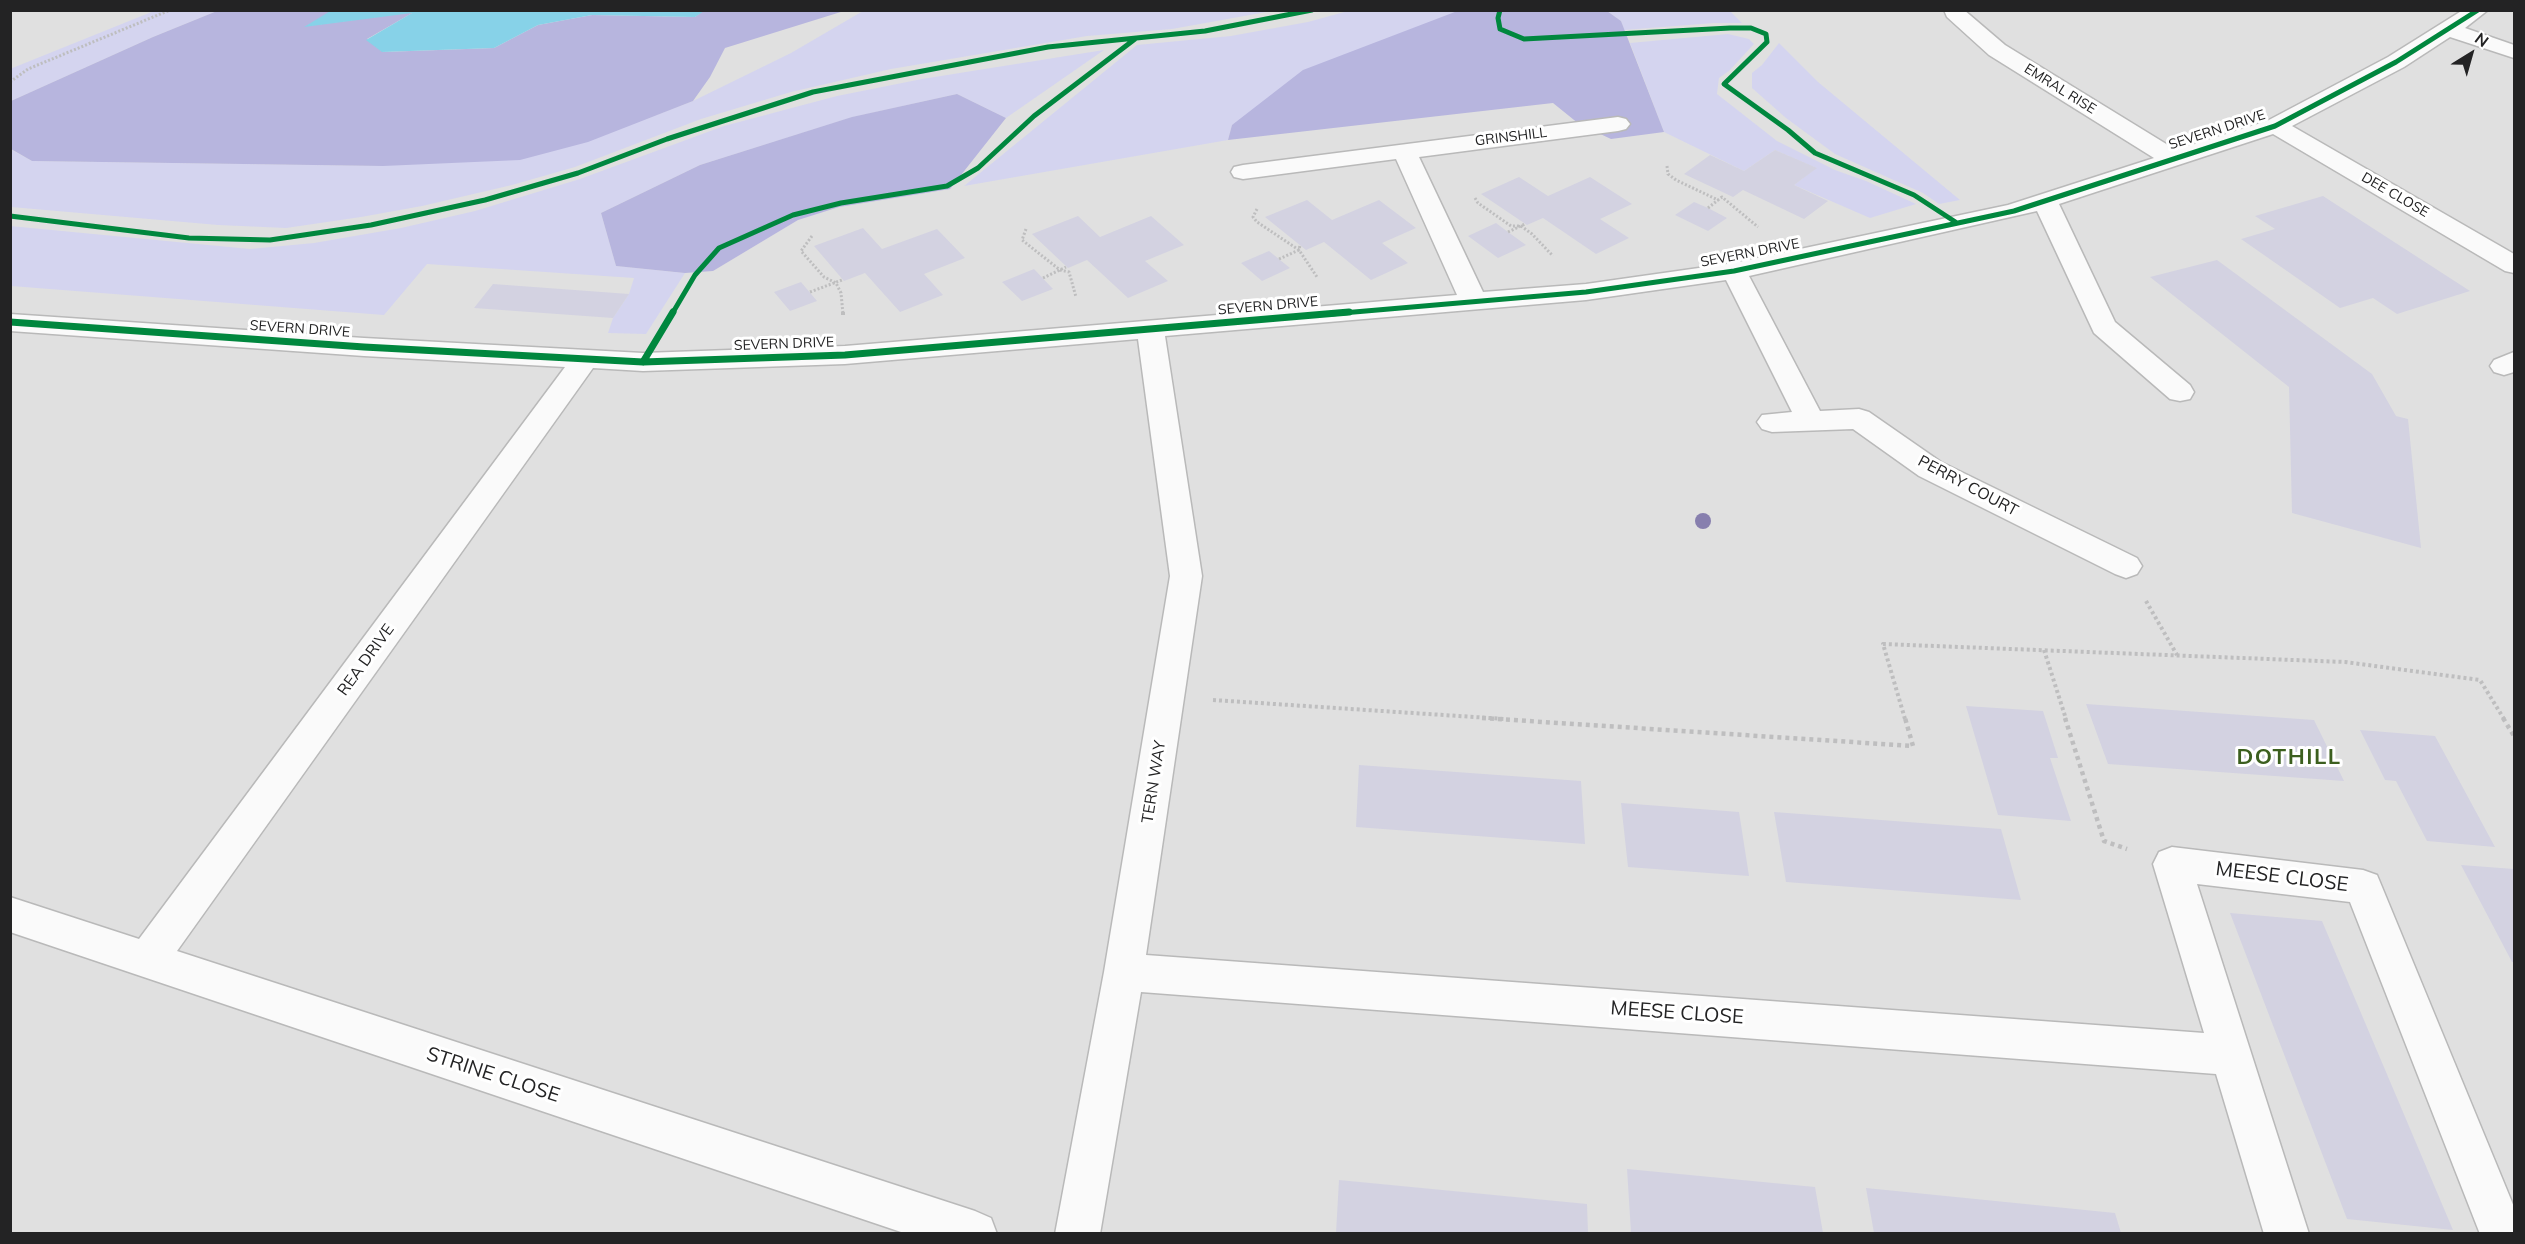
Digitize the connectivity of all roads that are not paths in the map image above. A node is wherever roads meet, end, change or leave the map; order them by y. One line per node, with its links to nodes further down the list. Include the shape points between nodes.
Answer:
1 (1954, 10): 8 (street, EMRAL RISE, via 1997,50)
2 (2478, 10): 3 (street, SEVERN DRIVE)
3 (2448, 29): 4 (street); 6 (street, SEVERN DRIVE, via 2396,62)
4 (2514, 52)
5 (1618, 124): 7 (street, GRINSHILL)
6 (2275, 126): 8 (street, SEVERN DRIVE); 11 (street, DEE CLOSE)
7 (1407, 157): 9 (street, GRINSHILL); 13 (street)
8 (2173, 159): 10 (street, SEVERN DRIVE)
9 (1243, 172)
10 (2044, 201): 12 (street, SEVERN DRIVE, via 2014,211); 17 (street, via 2104,327)
11 (2514, 265)
12 (1734, 271): 13 (street, SEVERN DRIVE, via 1586,292); 18 (street)
13 (1474, 302): 15 (street, SEVERN DRIVE)
14 (10, 322): 16 (street, SEVERN DRIVE)
15 (1150, 330): 16 (street, SEVERN DRIVE, via 845,356 643,362); 23 (street, TERN WAY, via 1186,576)
16 (585, 359): 22 (street, REA DRIVE)
17 (2180, 392)
18 (1811, 421): 19 (street, PERRY COURT); 20 (street, PERRY COURT, via 1859,419 1930,469)
19 (1772, 422)
20 (2126, 566)
21 (10, 914): 22 (street, STRINE CLOSE)
22 (147, 960): 25 (street, STRINE CLOSE)
23 (1124, 972): 24 (street, MEESE CLOSE); 26 (street, TERN WAY)
24 (2231, 1055): 27 (street); 28 (street, MEESE CLOSE, via 2172,864 2362,887)
25 (975, 1233)
26 (1077, 1233)
27 (2287, 1233)
28 (2503, 1233)

